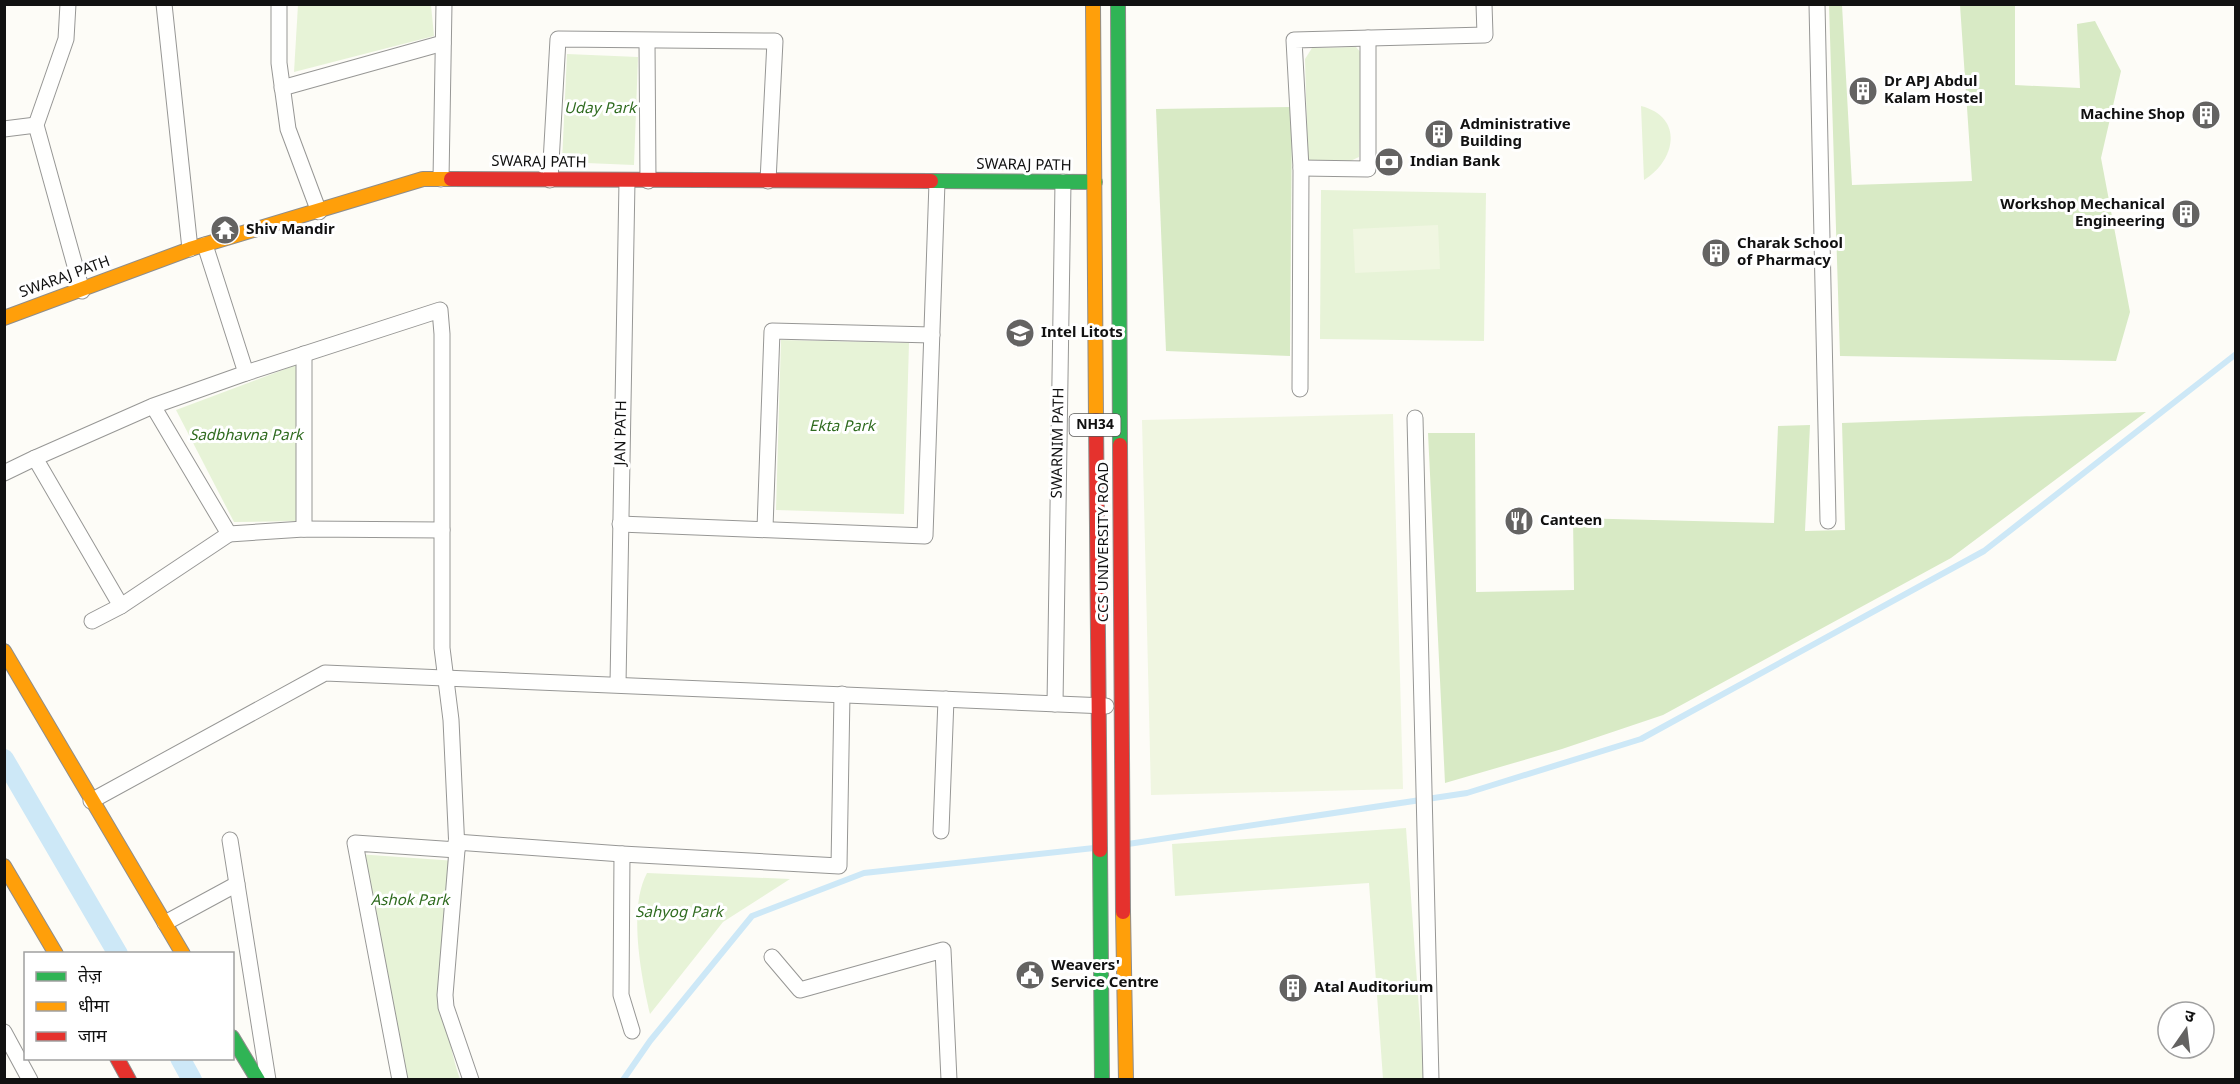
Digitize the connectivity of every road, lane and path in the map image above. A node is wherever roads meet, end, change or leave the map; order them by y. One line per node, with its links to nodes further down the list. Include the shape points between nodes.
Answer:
1 (68, 4): 13 (street, via 66,39)
2 (164, 4): 25 (street)
3 (279, 4): 12 (street)
4 (444, 4): 11 (street)
5 (1093, 4): 23 (main road, CCS UNIVERSITY ROAD / NH34)
6 (1118, 4): 51 (main road, CCS UNIVERSITY ROAD / NH34)
7 (1484, 4): 9 (street, via 1485,35)
8 (1817, 4): 36 (street)
9 (1368, 38): 15 (street, via 1368,169); 15 (street, via 1294,40)
10 (647, 42): 17 (street, via 558,39); 19 (street); 20 (street, via 775,41)
11 (443, 43): 12 (street); 16 (street)
12 (282, 88): 24 (street, via 288,129)
13 (36, 124): 14 (street); 26 (street)
14 (4, 129)
15 (1301, 168): 31 (street)
16 (441, 179): 17 (main road, SWARAJ PATH); 24 (main road, SWARAJ PATH, via 423,178)
17 (550, 180): 18 (main road, SWARAJ PATH)
18 (627, 181): 19 (main road, SWARAJ PATH); 37 (street, JAN PATH)
19 (648, 181): 20 (main road, SWARAJ PATH)
20 (768, 181): 21 (main road, SWARAJ PATH)
21 (938, 182): 22 (main road, SWARAJ PATH); 28 (street)
22 (1063, 182): 23 (main road, SWARAJ PATH); 49 (street, SWARNIM PATH)
23 (1095, 182): 50 (main road, CCS UNIVERSITY ROAD / NH34)
24 (319, 212): 25 (main road, SWARAJ PATH)
25 (197, 247): 26 (main road, SWARAJ PATH); 30 (street)
26 (82, 291): 27 (main road, SWARAJ PATH)
27 (4, 318)
28 (932, 334): 38 (street, via 772,331); 38 (street, via 925,536)
29 (304, 354): 30 (street); 39 (street); 40 (street, via 440,310)
30 (246, 374): 32 (street)
31 (1300, 389)
32 (153, 406): 34 (street); 41 (street)
33 (1415, 418): 76 (street)
34 (35, 458): 35 (street); 42 (street, via 53,477)
35 (4, 473)
36 (1828, 521)
37 (621, 524): 38 (street); 46 (street, JAN PATH)
38 (765, 528)
39 (304, 529): 40 (street); 41 (street)
40 (442, 530): 45 (street, via 442,652)
41 (229, 534): 42 (street)
42 (120, 606): 43 (street)
43 (92, 621)
44 (4, 651): 52 (main road)
45 (446, 676): 46 (street); 52 (street, via 325,673); 55 (street)
46 (618, 684): 47 (street)
47 (842, 694): 48 (street); 56 (street, via 839,866)
48 (946, 699): 49 (street); 53 (street)
49 (1054, 704): 50 (street)
50 (1099, 705): 51 (street); 74 (main road, CCS UNIVERSITY ROAD / NH34)
51 (1120, 706): 75 (main road, CCS UNIVERSITY ROAD / NH34)
52 (91, 801): 59 (main road)
53 (940, 831)
54 (230, 840): 58 (street)
55 (456, 846): 56 (street); 71 (street, via 355,843); 72 (street, via 445,995)
56 (622, 854): 63 (street, via 621,994)
57 (4, 866): 60 (main road)
58 (237, 884): 59 (street); 70 (street)
59 (165, 922): 61 (main road)
60 (55, 952)
61 (182, 952)
62 (772, 957): 73 (street, via 800,990 942,950)
63 (632, 1031)
64 (4, 1032): 67 (street)
65 (234, 1040): 69 (main road)
66 (118, 1060): 68 (main road)
67 (30, 1080)
68 (129, 1080)
69 (258, 1080)
70 (268, 1080)
71 (400, 1080)
72 (471, 1080)
73 (949, 1080)
74 (1102, 1080)
75 (1126, 1080)
76 (1431, 1080)

